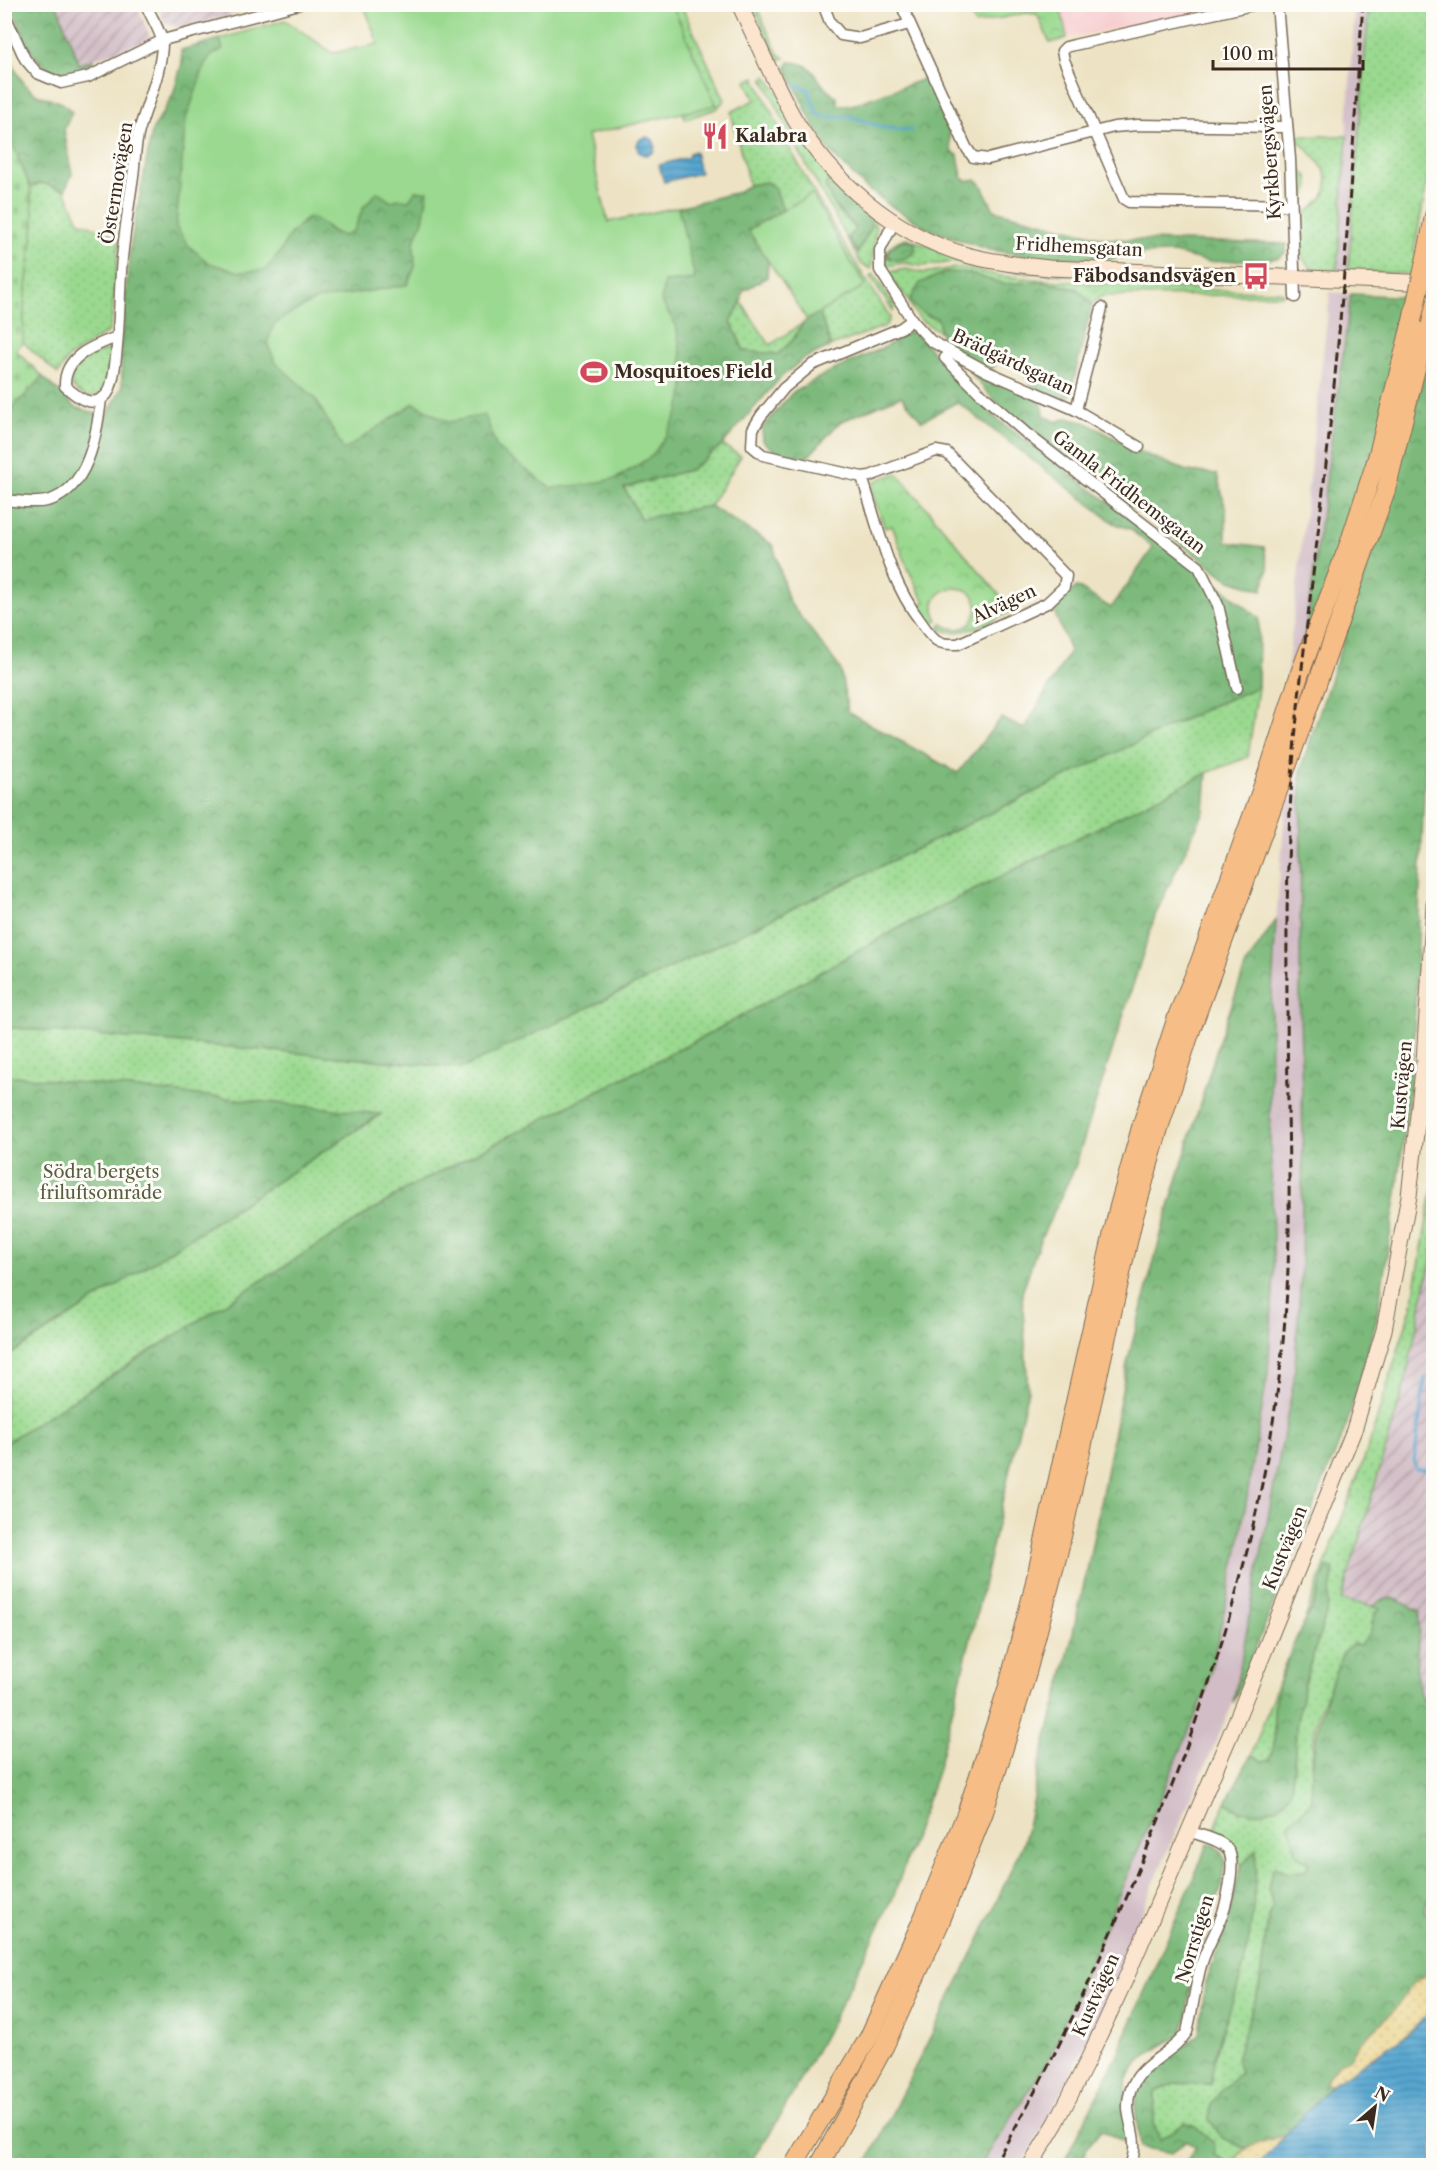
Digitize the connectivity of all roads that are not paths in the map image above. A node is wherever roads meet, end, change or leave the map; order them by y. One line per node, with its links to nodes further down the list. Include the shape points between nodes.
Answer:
1 (146, 4): 10 (street)
2 (299, 4): 10 (street)
3 (739, 4): 15 (main road, Fridhemsgatan, via 801,128 848,184)
4 (823, 4): 9 (street, via 841,35 860,38)
5 (900, 4): 9 (street)
6 (1257, 4): 12 (street, via 1074,45 1062,51)
7 (1277, 4): 11 (street, Kyrkbergsvägen)
8 (4, 13): 10 (street, via 25,59 37,73 61,83 88,77)
9 (909, 24): 12 (street, via 973,157 988,159)
10 (163, 40): 23 (street, Östermovägen, via 139,132 121,260)
11 (1286, 127): 12 (street, via 1138,125); 13 (street, Kyrkbergsvägen)
12 (1095, 133): 13 (street, via 1128,202)
13 (1291, 205): 16 (street, Kyrkbergsvägen)
14 (1434, 216): 22 (highway, bridge)
15 (894, 222): 16 (main road, Fridhemsgatan, via 963,254 1005,263); 21 (street, Brädgårdsgatan, via 880,250 879,266)
16 (1295, 278): 17 (main road, Fridhemsgatan); 19 (street, Kyrkbergsvägen)
17 (1434, 283)
18 (1434, 295): 22 (highway)
19 (1295, 297)
20 (1102, 308): 26 (street)
21 (912, 320): 26 (street, Brädgårdsgatan, via 931,341 945,349); 28 (street, Alvägen, via 812,365 784,388 753,429 752,446 763,455)
22 (1420, 321): 33 (highway, via 1350,544 1178,1014 1142,1124 1118,1210 1035,1583 1008,1686 966,1814); 36 (highway, via 1386,490 1159,1128 1122,1263 1058,1554 1025,1680 984,1812 885,2045)
23 (117, 337): 25 (street, Östermovägen, via 114,378); 25 (street, via 85,351 64,376 64,386 76,397 85,401)
24 (945, 358): 30 (street, Gamla Fridhemsgatan, via 1027,434 1199,567 1218,605)
25 (101, 399): 29 (street, Östermovägen, via 92,449 74,483 48,501)
26 (1077, 410): 27 (street, Brädgårdsgatan)
27 (1139, 447)
28 (862, 477): 28 (street, Alvägen, via 902,595 936,640 958,644 1047,603 1064,587 1066,576 947,453 936,451)
29 (4, 500)
30 (1237, 688)
31 (1434, 904): 32 (main road, Kustvägen, via 1418,1127 1384,1330 1354,1430)
32 (1188, 1831): 37 (main road, Kustvägen, via 1095,2045); 38 (street, Norrstigen, via 1225,1845 1232,1862 1231,1872 1220,1922 1200,1968 1187,2032 1148,2065 1129,2093 1128,2115 1134,2141)
33 (912, 1944): 34 (highway); 35 (highway, via 869,2037)
34 (783, 2166)
35 (793, 2166)
36 (819, 2166)
37 (1030, 2166)
38 (1130, 2166)

